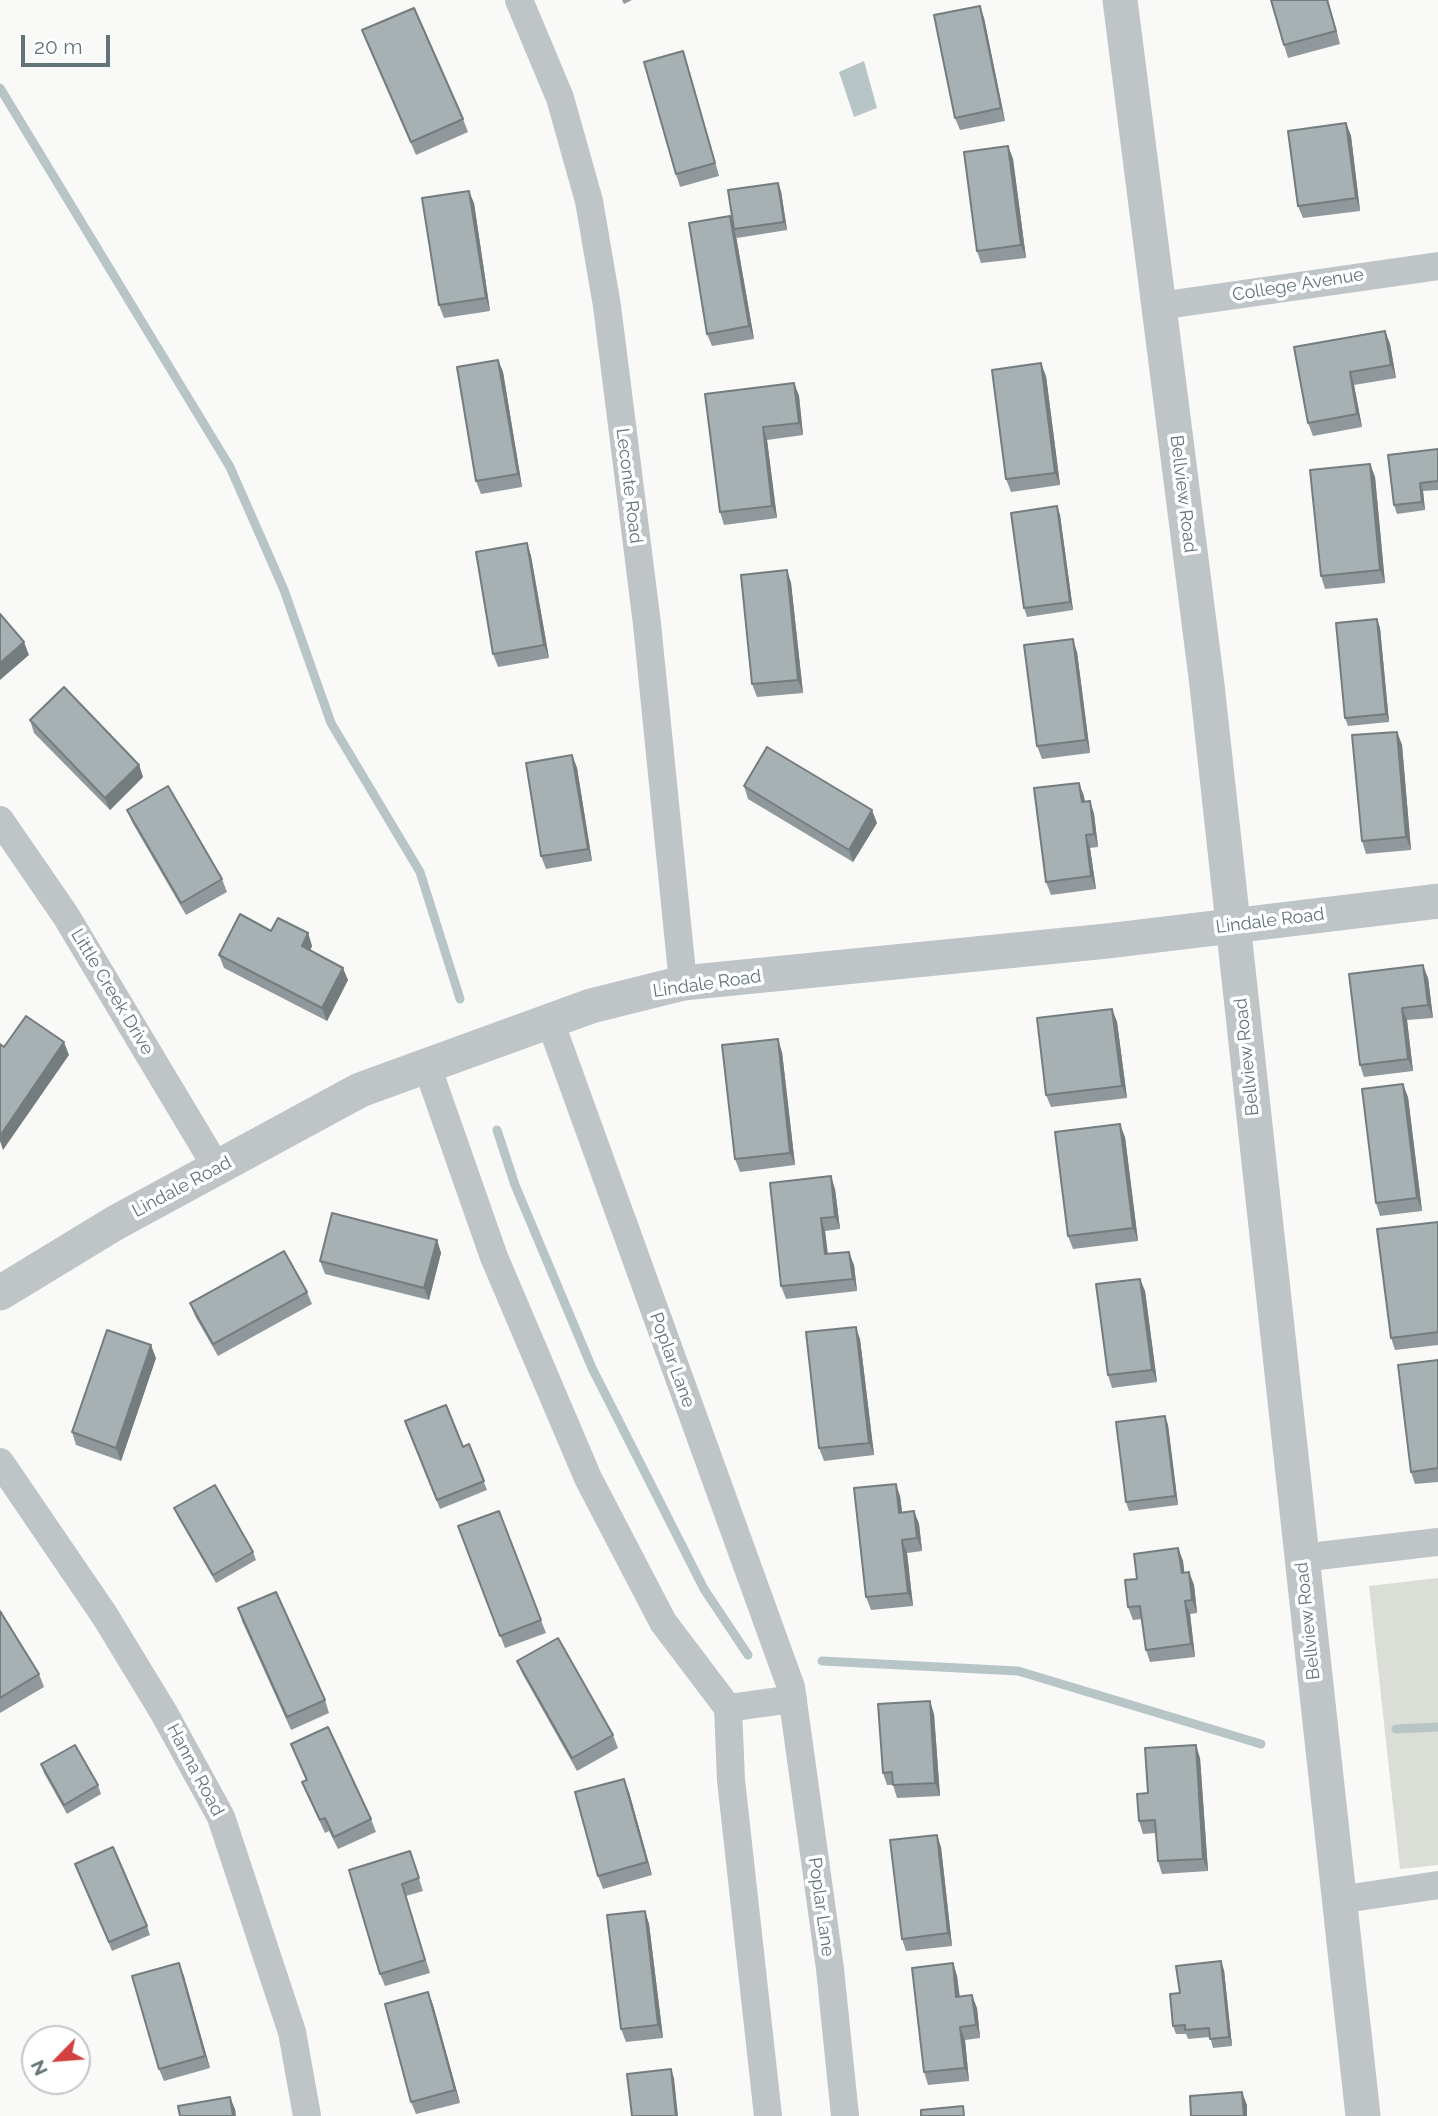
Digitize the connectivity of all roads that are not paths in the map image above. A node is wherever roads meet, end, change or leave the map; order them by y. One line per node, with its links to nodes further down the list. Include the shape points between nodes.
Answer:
1 (519, 0): 8 (street, Leconte Road, via 564,111 589,201 607,306)
2 (1120, 0): 4 (street, Bellview Road)
3 (1438, 266): 4 (street, College Avenue)
4 (1159, 306): 7 (street, Bellview Road)
5 (0, 820): 11 (street, Little Creek Drive, via 66,916)
6 (1438, 901): 7 (street, Lindale Road)
7 (1233, 926): 8 (street, Lindale Road); 15 (street, Bellview Road)
8 (683, 983): 9 (street, Lindale Road)
9 (550, 1021): 10 (street, Lindale Road); 16 (street, Poplar Lane)
10 (427, 1066): 11 (street, Lindale Road, via 360,1090); 17 (street, via 494,1257 588,1478 663,1622)
11 (217, 1168): 12 (street, Lindale Road)
12 (0, 1293)
13 (0, 1462): 20 (street, Hanna Road, via 105,1616 222,1816 292,2032)
14 (1438, 1542): 15 (street)
15 (1301, 1558): 19 (street, Bellview Road)
16 (793, 1699): 17 (street); 22 (street, Poplar Lane)
17 (728, 1708): 21 (street, via 731,1780)
18 (1438, 1885): 19 (street)
19 (1338, 1900): 23 (street, Bellview Road)
20 (307, 2116)
21 (768, 2116)
22 (845, 2116)
23 (1363, 2116)

